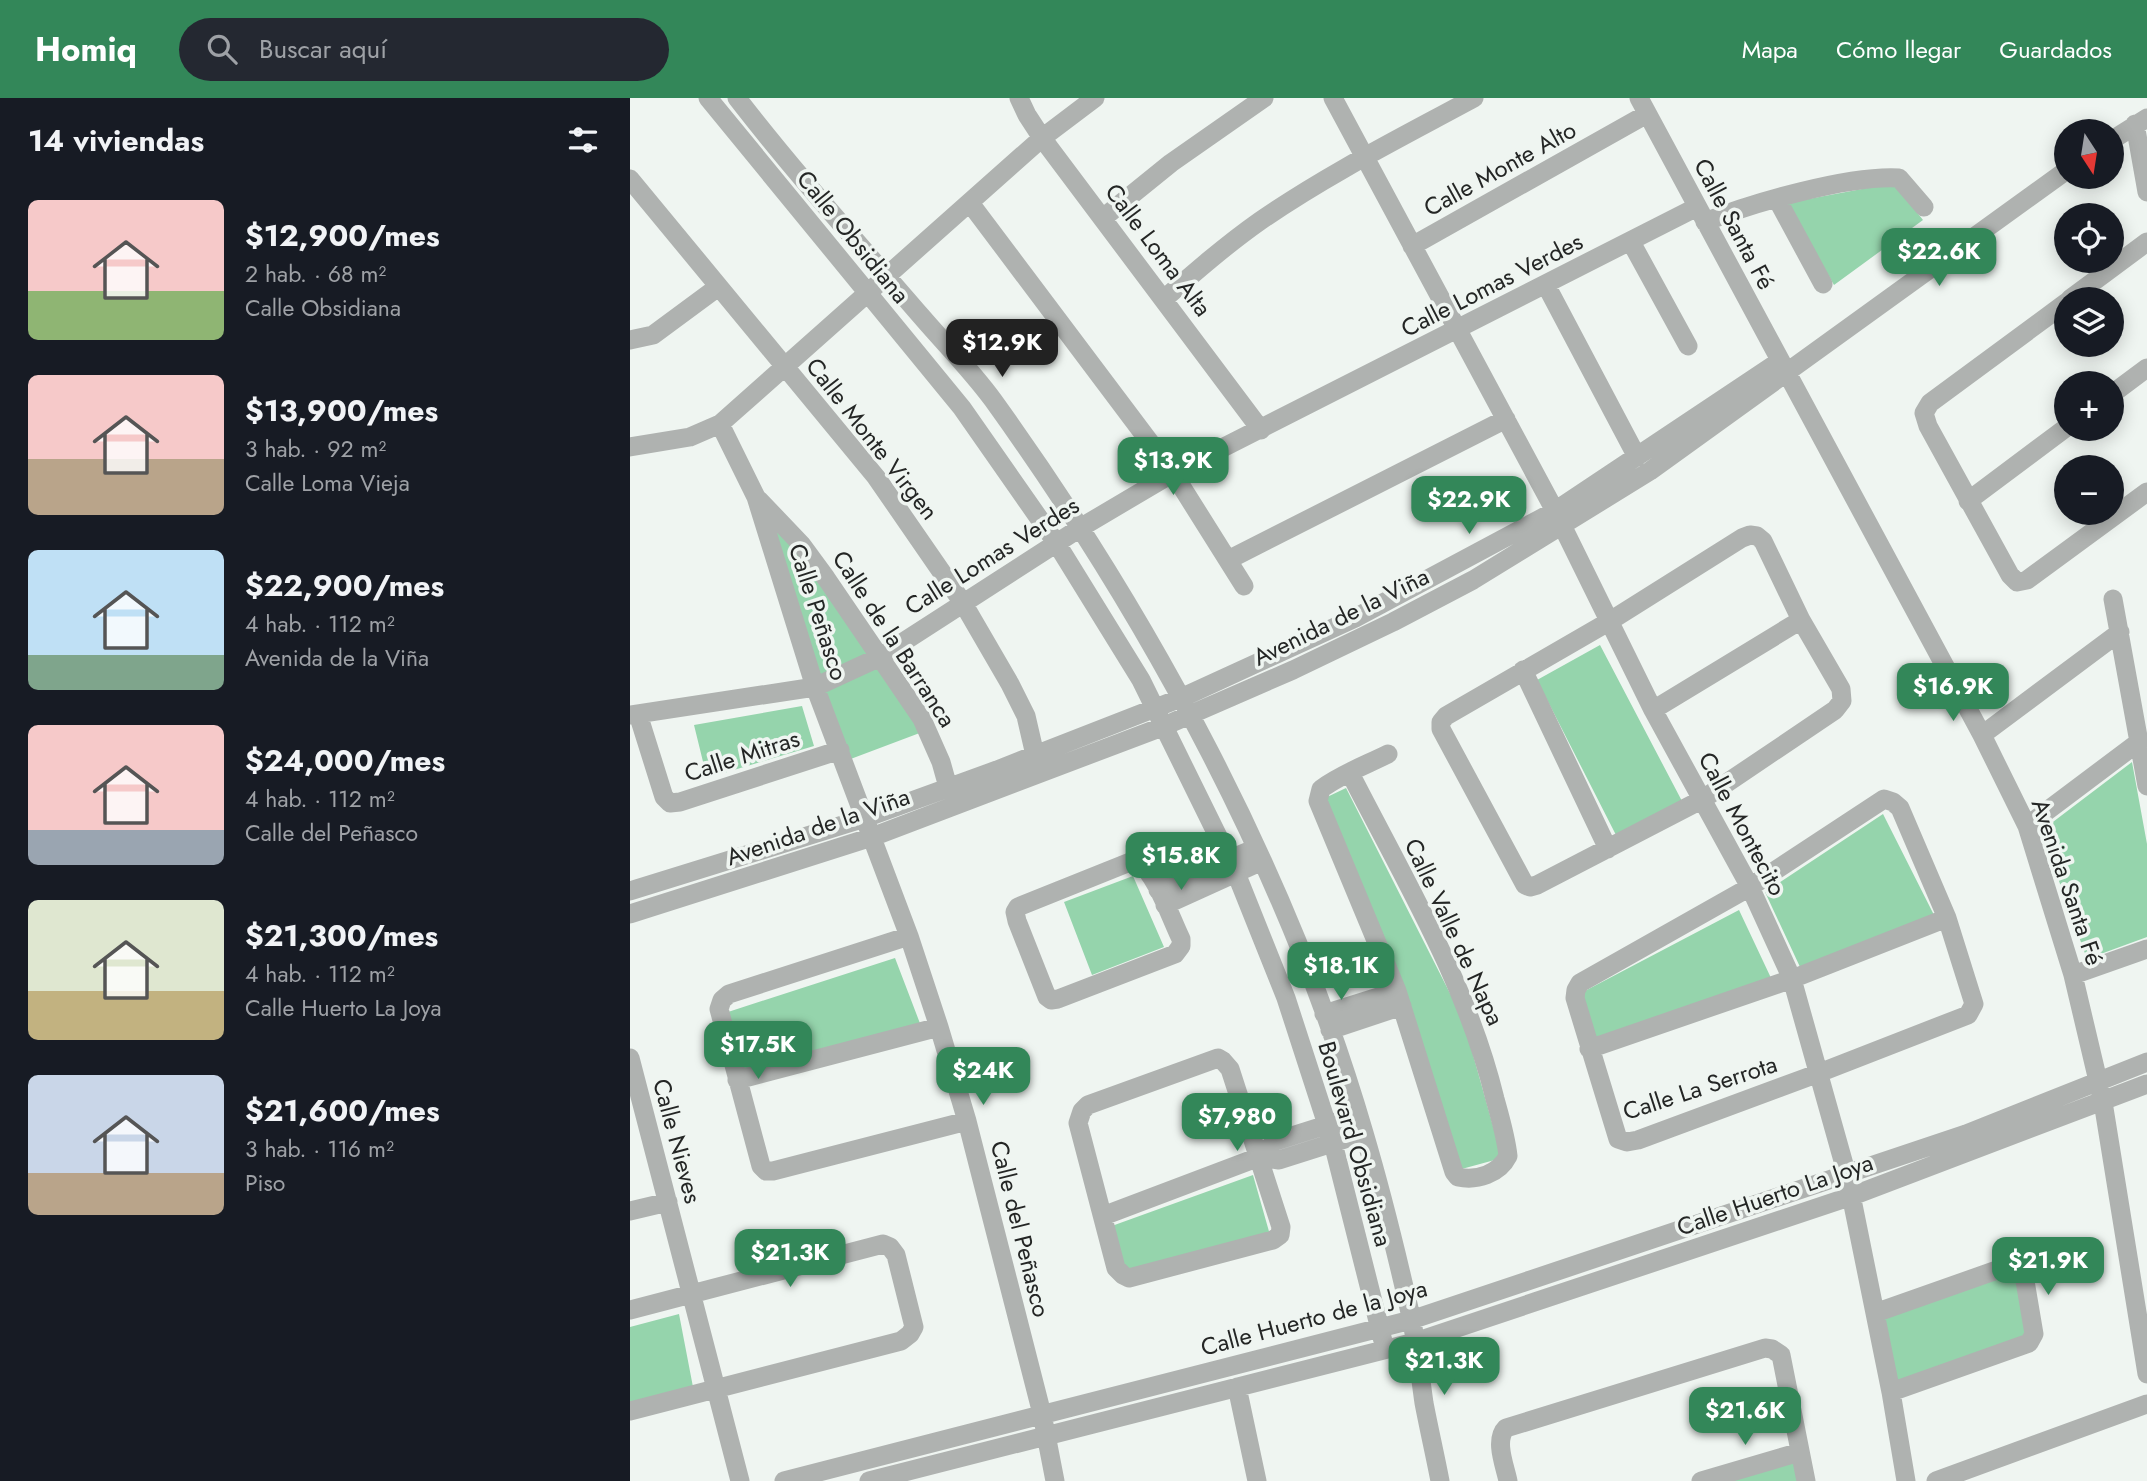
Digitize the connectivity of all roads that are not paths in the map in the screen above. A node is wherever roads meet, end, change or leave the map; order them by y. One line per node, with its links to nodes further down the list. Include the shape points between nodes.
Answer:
1 (708, 98): 29 (street, Calle Obsidiana)
2 (737, 98): 24 (street, Calle Obsidiana)
3 (1019, 98): 11 (street, Calle Loma Alta)
4 (1095, 98): 11 (street)
5 (1264, 98): 20 (street)
6 (1333, 98): 12 (street, Calle Montecito)
7 (1474, 98): 12 (street)
8 (1643, 106): 19 (street, Calle Santa Fé); 23 (street, Calle Monte Alto)
9 (2141, 121): 10 (street); 15 (street)
10 (2124, 132)
11 (1042, 138): 17 (street); 20 (street, Calle Loma Alta)
12 (1364, 158): 23 (street, Calle Montecito); 30 (street, via 1260,222)
13 (630, 179): 27 (street, Calle Monte Virgen)
14 (2054, 179): 36 (street, Avenida de la Viña)
15 (2147, 192)
16 (1777, 199): 18 (street, Calle Lomas Verdes, via 1886,177 1899,178); 19 (street, Calle Lomas Verdes); 25 (street)
17 (970, 203): 24 (street); 45 (street)
18 (1924, 207)
19 (1701, 215): 21 (street, Calle Lomas Verdes); 36 (street, Calle Santa Fé)
20 (1103, 218): 30 (street, Calle Loma Alta)
21 (1631, 242): 26 (street, Calle Lomas Verdes); 34 (street)
22 (2147, 242): 28 (street)
23 (1412, 246): 32 (street, Calle Montecito)
24 (887, 276): 29 (street); 50 (street, Calle Obsidiana, via 991,397)
25 (1823, 284)
26 (1546, 285): 32 (street, Calle Lomas Verdes); 44 (street)
27 (718, 287): 33 (street, via 653,335); 35 (street, Calle Monte Virgen)
28 (2087, 287)
29 (867, 294): 35 (street); 51 (street, Calle Obsidiana, via 962,408)
30 (1164, 299): 41 (street, Calle Loma Alta)
31 (2054, 311): 48 (street, via 1930,403 1924,413)
32 (1458, 331): 39 (street, Calle Montecito); 41 (street, Calle Lomas Verdes)
33 (630, 340)
34 (1688, 346)
35 (784, 366): 40 (street); 55 (street, Calle Monte Virgen, via 876,477)
36 (1783, 367): 44 (street, Avenida de la Viña); 49 (street, Avenida de la Viña, via 1650,471); 66 (street, Avenida Santa Fé)
37 (2147, 368): 38 (street)
38 (2124, 385)
39 (1506, 419): 49 (street, Calle Montecito); 52 (street)
40 (720, 424): 43 (street, via 691,437); 47 (street, Calle Peñasco)
41 (1261, 430): 45 (street, Calle Lomas Verdes)
42 (2054, 438): 48 (street)
43 (630, 447)
44 (1637, 457): 49 (street, Avenida de la Viña)
45 (1173, 473): 50 (street, Calle Lomas Verdes); 52 (street)
46 (2147, 492): 48 (street, via 2027,580 2017,582)
47 (756, 497): 59 (street, Calle de la Barranca, via 801,544); 61 (street, Calle Peñasco)
48 (1968, 501)
49 (1558, 519): 57 (street, Calle Montecito); 62 (street, Avenida de la Viña, via 1473,580 1393,622 1293,670)
50 (1080, 528): 51 (street, Calle Lomas Verdes); 62 (street, Calle Obsidiana)
51 (1057, 544): 55 (street, Calle Lomas Verdes); 65 (street, Calle Obsidiana)
52 (1228, 560): 53 (street)
53 (1244, 586)
54 (2113, 599): 58 (street)
55 (963, 603): 59 (street, Calle Lomas Verdes); 70 (street, Calle Monte Virgen, via 1020,705)
56 (1801, 620): 57 (street, via 1763,541 1750,535); 63 (street); 74 (street, via 1841,689 1842,701)
57 (1610, 621): 60 (street); 63 (street, Calle Montecito)
58 (2120, 632): 66 (street); 67 (street)
59 (880, 657): 61 (street, Calle Lomas Verdes); 72 (street, Calle de la Barranca, via 922,719)
60 (1523, 670): 78 (street); 78 (street, via 1446,716 1441,729 1525,885 1537,885)
61 (815, 687): 64 (street, Calle Lomas Verdes); 68 (street, Calle Peñasco)
62 (1185, 706): 65 (street, Avenida de la Viña); 79 (street, Boulevard Obsidiana)
63 (1653, 710): 74 (street, Calle Montecito)
64 (634, 714): 68 (street, Calle Mitras, via 670,803)
65 (1159, 718): 70 (street, Avenida de la Viña); 77 (street, Avenida de la Viña); 80 (street, Boulevard Obsidiana)
66 (1982, 735): 76 (street, Avenida Santa Fé)
67 (2140, 741): 73 (street); 76 (street)
68 (839, 750): 75 (street, Calle Peñasco)
69 (1388, 754): 71 (street, Calle Valle de Napa)
70 (1035, 755): 72 (street, Avenida de la Viña)
71 (1350, 773): 90 (street, Calle Valle de Napa, via 1321,789 1318,801); 90 (street, Calle Valle de Napa, via 1475,1029 1508,1156 1489,1174 1467,1179 1454,1172)
72 (948, 786): 75 (street, Avenida de la Viña)
73 (2147, 786)
74 (1703, 799): 78 (street); 81 (street, Calle Montecito)
75 (865, 818): 77 (street, Calle del Peñasco); 82 (street, Avenida de la Viña)
76 (2027, 826): 88 (street, Avenida Santa Fé)
77 (872, 837): 84 (street, Avenida de la Viña); 86 (street, Calle del Peñasco)
78 (1608, 849)
79 (1259, 855): 80 (street); 91 (street, Boulevard Obsidiana)
80 (1233, 867): 83 (street); 104 (street, Boulevard Obsidiana, via 1286,998)
81 (1750, 887): 85 (street, Calle La Serrota, via 1884,799 1900,808); 89 (street, Calle Montecito); 93 (street, Calle La Serrota, via 1580,983 1575,998)
82 (630, 891)
83 (1161, 897): 83 (street, via 1137,861 1018,907 1017,921 1046,997 1058,999 1175,954 1181,939)
84 (630, 914)
85 (1947, 918): 89 (street); 96 (street, via 1974,1004 1968,1015)
86 (909, 936): 92 (street, Calle del Peñasco); 97 (street, via 729,993 719,1009)
87 (2147, 949): 88 (street)
88 (2073, 975): 98 (street, Avenida Santa Fé)
89 (1792, 979): 93 (street); 96 (street, Calle Montecito)
90 (1399, 999): 91 (street)
91 (1327, 1022): 103 (street, Boulevard Obsidiana)
92 (939, 1027): 97 (street); 102 (street, Calle del Peñasco)
93 (1589, 1049): 96 (street, Calle La Serrota, via 1618,1139 1627,1142)
94 (630, 1058): 101 (street, Calle Nieves)
95 (2147, 1062): 98 (street, Calle Huerto La Joya)
96 (1819, 1073): 106 (street, Calle Montecito)
97 (737, 1080): 102 (street, via 766,1171)
98 (2099, 1082): 100 (street, Avenida Santa Fé); 106 (street, Calle Huerto La Joya)
99 (2147, 1084): 100 (street, Calle Huerto La Joya)
100 (2103, 1101): 107 (street, Calle Huerto La Joya); 118 (street, Avenida Santa Fé)
101 (636, 1106): 108 (street, Calle Nieves)
102 (967, 1121): 124 (street, Calle del Peñasco)
103 (1361, 1124): 104 (street); 114 (street, Boulevard Obsidiana)
104 (1331, 1134): 105 (street, via 1276,1141); 115 (street, Boulevard Obsidiana)
105 (1259, 1157): 110 (street); 110 (street, via 1281,1227 1273,1240 1129,1278 1116,1268); 110 (street, via 1230,1069 1218,1058 1088,1105 1078,1123)
106 (1847, 1175): 107 (street, Calle Montecito); 114 (street, Calle Huerto de la Joya)
107 (1852, 1196): 113 (street, Calle Montecito); 116 (street, Calle Huerto La Joya)
108 (668, 1202): 109 (street); 111 (street, Calle Nieves)
109 (630, 1212)
110 (1103, 1216)
111 (691, 1294): 112 (street); 120 (street, Calle Nieves); 120 (street, via 883,1244 896,1255 914,1327 901,1341)
112 (630, 1310)
113 (1875, 1313): 121 (street, Calle Montecito); 121 (street, via 2011,1265 2023,1269 2034,1335 2029,1343)
114 (1411, 1320): 115 (street, Calle Huerto de la Joya); 116 (street, Boulevard Obsidiana)
115 (1380, 1328): 117 (street, Boulevard Obsidiana); 124 (street, Calle Huerto de la Joya)
116 (1415, 1342): 117 (street, Calle Huerto La Joya); 132 (street, Boulevard Obsidiana)
117 (1385, 1349): 119 (street, Calle Huerto La Joya)
118 (2147, 1374)
119 (1237, 1387): 125 (street, Calle Huerto La Joya); 131 (street)
120 (716, 1390): 123 (street); 127 (street, Calle Nieves)
121 (1891, 1392): 136 (street, Calle Montecito)
122 (2147, 1404): 137 (street)
123 (630, 1411)
124 (1042, 1414): 125 (street, Calle del Peñasco); 128 (street, Calle Huerto de la Joya)
125 (1047, 1436): 129 (street, Calle Huerto La Joya); 130 (street, Calle del Peñasco)
126 (1800, 1452): 133 (street, via 1781,1355 1765,1348 1506,1428 1500,1440); 134 (street); 135 (street)
127 (740, 1481)
128 (784, 1481)
129 (869, 1481)
130 (1055, 1481)
131 (1256, 1481)
132 (1440, 1481)
133 (1508, 1481)
134 (1702, 1481)
135 (1806, 1481)
136 (1906, 1481)
137 (1936, 1481)

